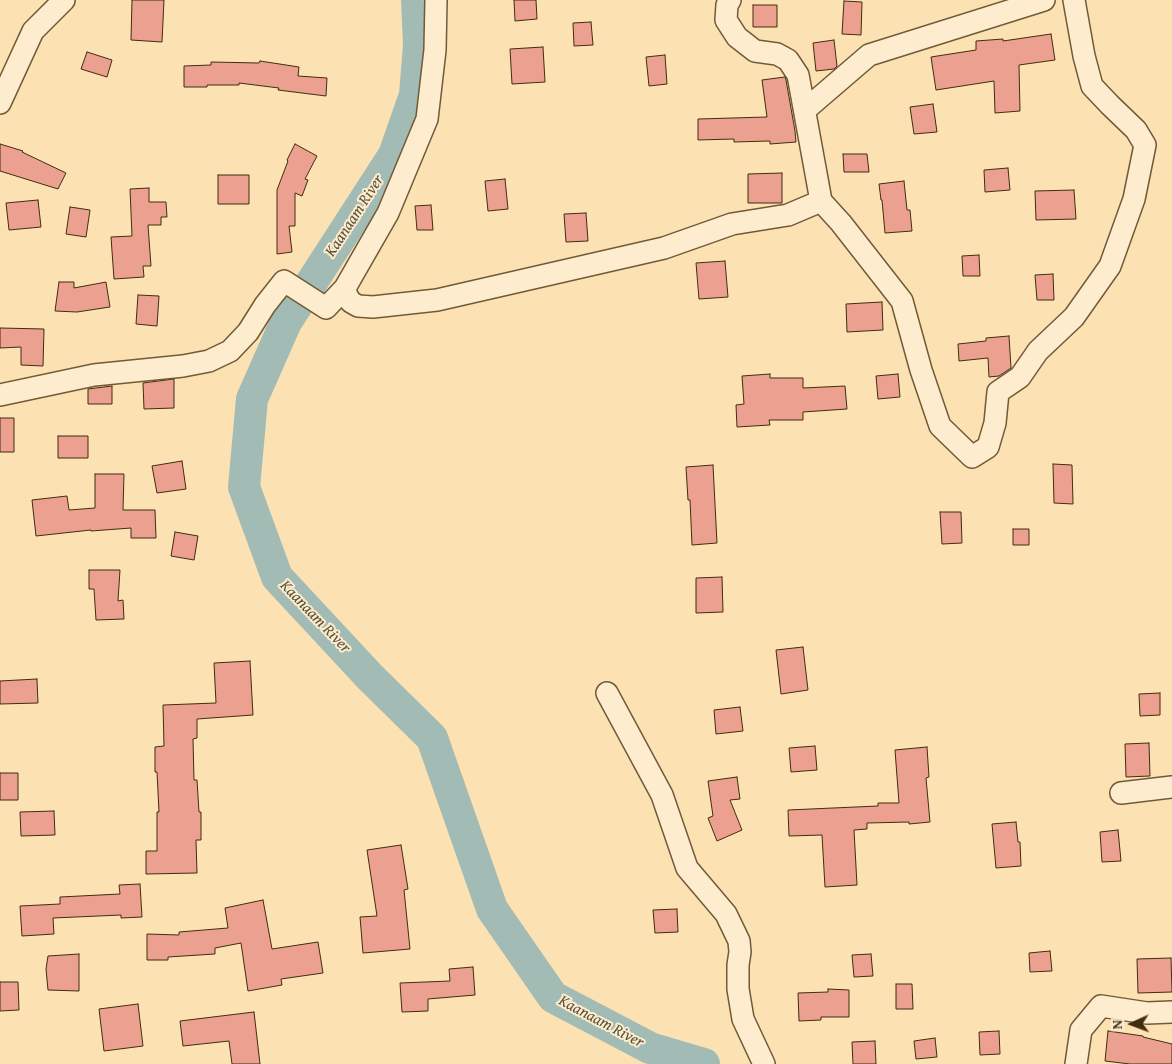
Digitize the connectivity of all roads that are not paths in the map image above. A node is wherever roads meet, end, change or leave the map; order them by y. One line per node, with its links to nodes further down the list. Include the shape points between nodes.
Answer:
1 (64, 0): 6 (street, via 34,31)
2 (436, 0): 9 (street, via 435,50 427,119 388,212)
3 (730, 0): 7 (street, via 726,20 737,37 755,51 777,54 788,60 798,75)
4 (1044, 0): 7 (street, via 869,55)
5 (1074, 0): 8 (street, via 1092,86 1136,130 1145,145 1134,199 1110,266 1074,317 1038,351 1020,378 998,392 988,447 972,456 940,426 902,301)
6 (0, 103)
7 (805, 110): 8 (street)
8 (821, 201): 9 (street, via 788,215 732,224 664,248 436,300 358,306 351,302)
9 (345, 288): 10 (street, via 326,308 284,281 248,332 230,351 209,361 94,375)
10 (0, 395)
11 (607, 693): 15 (street, via 662,795 687,868 726,914 739,941 738,989 743,1019)
12 (1172, 787): 13 (street)
13 (1121, 793)
14 (1172, 1012): 16 (street, via 1147,1013 1100,1006 1081,1030)
15 (764, 1064)
16 (1076, 1064)

